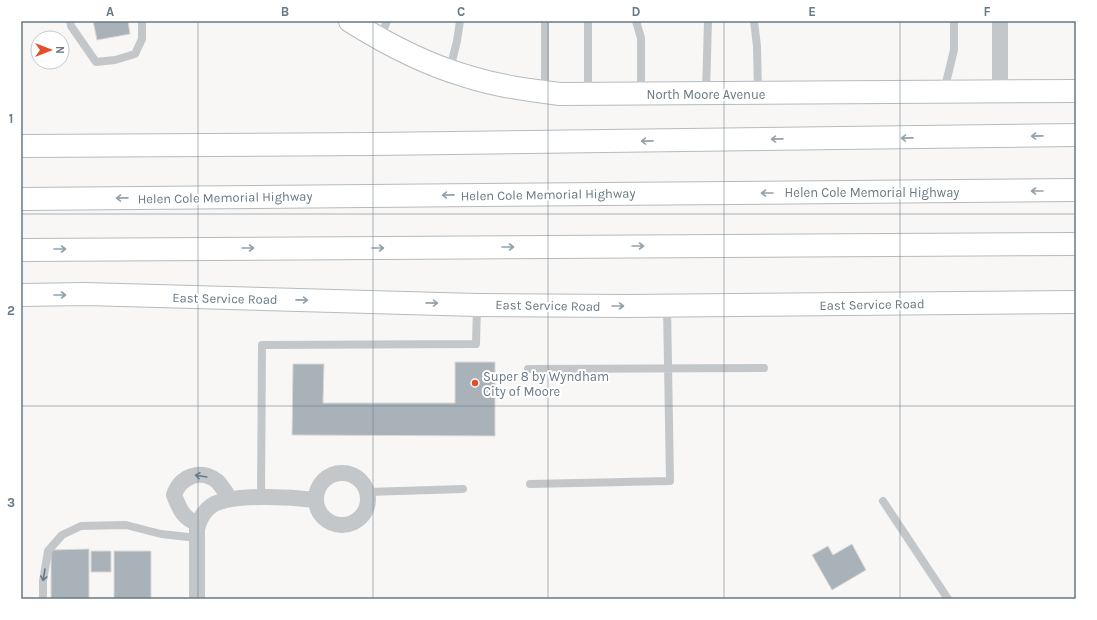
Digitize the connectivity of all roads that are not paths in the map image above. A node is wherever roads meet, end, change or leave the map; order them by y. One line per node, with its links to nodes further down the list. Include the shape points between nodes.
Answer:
1 (70, 21): 2 (lane, via 96,62 135,54 142,40)
2 (142, 21)
3 (350, 21): 12 (main road, North Moore Avenue)
4 (460, 21): 13 (lane)
5 (545, 21): 15 (lane)
6 (588, 21): 19 (lane)
7 (636, 21): 20 (lane, via 641,38)
8 (708, 21): 21 (lane)
9 (754, 21): 18 (lane)
10 (954, 21): 16 (lane, via 954,50)
11 (1000, 21): 17 (street)
12 (384, 30): 13 (main road, North Moore Avenue)
13 (450, 70): 15 (main road, North Moore Avenue, via 496,84)
14 (1076, 91): 17 (main road, North Moore Avenue)
15 (545, 92): 19 (main road, North Moore Avenue)
16 (944, 92): 17 (main road, North Moore Avenue); 18 (main road, North Moore Avenue)
17 (1000, 92)
18 (758, 93): 21 (main road, North Moore Avenue)
19 (588, 94): 20 (main road, North Moore Avenue)
20 (642, 94): 21 (main road, North Moore Avenue)
21 (706, 94)
22 (1076, 136): 23 (main road, one-way to 23)
23 (21, 146)
24 (1076, 190): 25 (main road, Helen Cole Memorial Highway, one-way to 25)
25 (21, 199)
26 (1076, 244): 27 (main road, one-way to 26)
27 (21, 250)
28 (21, 295): 30 (main road, East Service Road, one-way to 30, via 85,294)
29 (1076, 302): 31 (main road, East Service Road)
30 (477, 304): 31 (main road, East Service Road, one-way to 31); 38 (lane, via 476,344 262,345)
31 (668, 306): 32 (lane)
32 (668, 368): 33 (lane); 34 (lane); 35 (lane, via 670,481)
33 (764, 368)
34 (528, 369)
35 (530, 484)
36 (463, 490): 37 (lane)
37 (367, 492): 40 (street, via 358,478 348,473 339,473 323,480); 40 (street, via 367,506 361,516 349,524 337,524 328,520 321,514)
38 (261, 498): 39 (street); 40 (street)
39 (230, 499): 42 (street, via 212,505 206,511); 42 (street, one-way to 42, via 216,481 209,478 193,475 180,483 174,495 182,515)
40 (316, 500)
41 (883, 501): 45 (lane)
42 (198, 531): 43 (lane, one-way to 43, via 161,534 126,525 81,526 62,535 48,551 42,581); 44 (street)
43 (42, 599)
44 (197, 599)
45 (948, 599)

